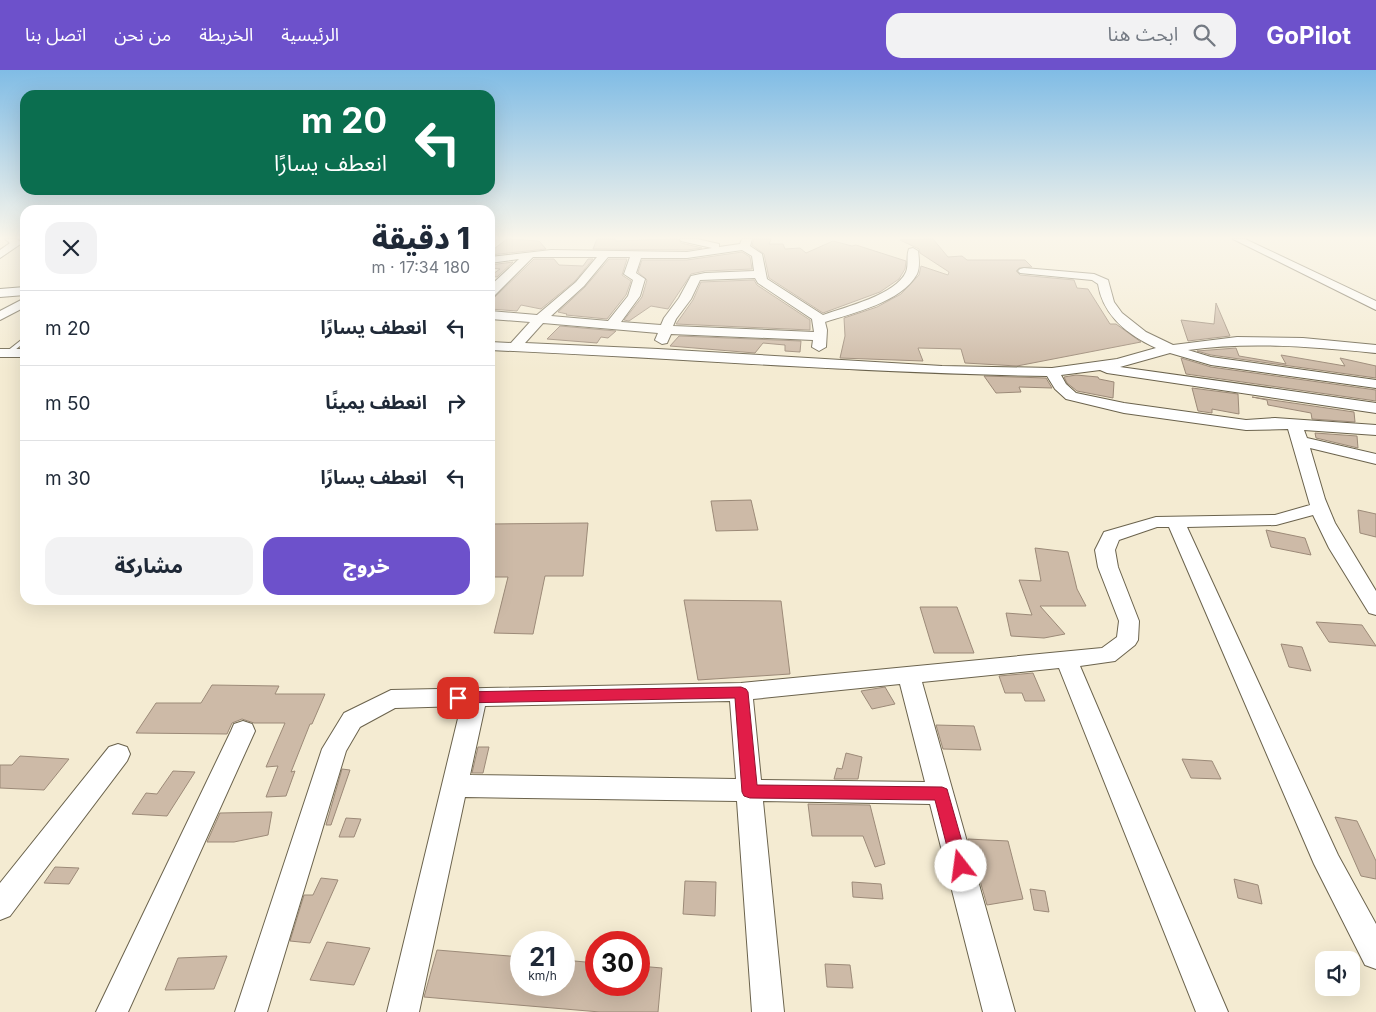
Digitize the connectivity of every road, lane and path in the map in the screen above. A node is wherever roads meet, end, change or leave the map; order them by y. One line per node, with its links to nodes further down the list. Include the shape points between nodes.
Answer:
1 (581, 283): 14 (street)
2 (638, 283): 16 (street, via 634,296)
3 (692, 283): 17 (street)
4 (764, 283): 15 (street)
5 (902, 283): 15 (street, via 876,300)
6 (1104, 283): 22 (street, via 1108,302 1120,319 1145,337)
7 (1329, 283): 11 (street)
8 (20, 291): 9 (street)
9 (0, 293)
10 (20, 305): 12 (street)
11 (1376, 306)
12 (0, 316)
13 (495, 316): 14 (street)
14 (540, 319): 16 (street); 21 (street)
15 (819, 320): 18 (street)
16 (612, 325): 17 (street)
17 (664, 330): 18 (street); 26 (street)
18 (820, 336): 27 (street)
19 (20, 342): 24 (lane)
20 (495, 346): 21 (street)
21 (515, 347): 26 (street)
22 (1171, 349): 23 (street, via 1236,341 1303,342); 28 (street); 30 (street, via 1211,362)
23 (1376, 349)
24 (4, 353): 25 (street)
25 (20, 353)
26 (658, 353): 27 (street)
27 (816, 363): 29 (street)
28 (1094, 367): 29 (street); 31 (street)
29 (1052, 372): 33 (street, via 1071,396 1095,403 1246,425 1275,423)
30 (1376, 384)
31 (1376, 408)
32 (1376, 430): 33 (street)
33 (1297, 433): 34 (street); 35 (street)
34 (1376, 459)
35 (1320, 508): 36 (street, via 1276,520); 37 (street, via 1329,531)
36 (1176, 522): 39 (street, via 1156,522 1111,536 1105,550 1108,567 1129,621 1126,640 1107,655); 49 (street, via 1328,864)
37 (1367, 581): 38 (street)
38 (1376, 608)
39 (1067, 660): 40 (street); 55 (street)
40 (909, 675): 41 (street); 47 (street)
41 (741, 692): 42 (street); 46 (street)
42 (475, 698): 45 (street); 51 (street, via 391,699 352,720 334,749)
43 (243, 730): 50 (street)
44 (118, 754): 48 (street)
45 (455, 786): 46 (street); 52 (street)
46 (750, 792): 47 (street); 53 (street)
47 (942, 794): 54 (street)
48 (0, 906)
49 (1376, 954)
50 (112, 1012)
51 (251, 1012)
52 (403, 1012)
53 (768, 1012)
54 (999, 1012)
55 (1212, 1012)

